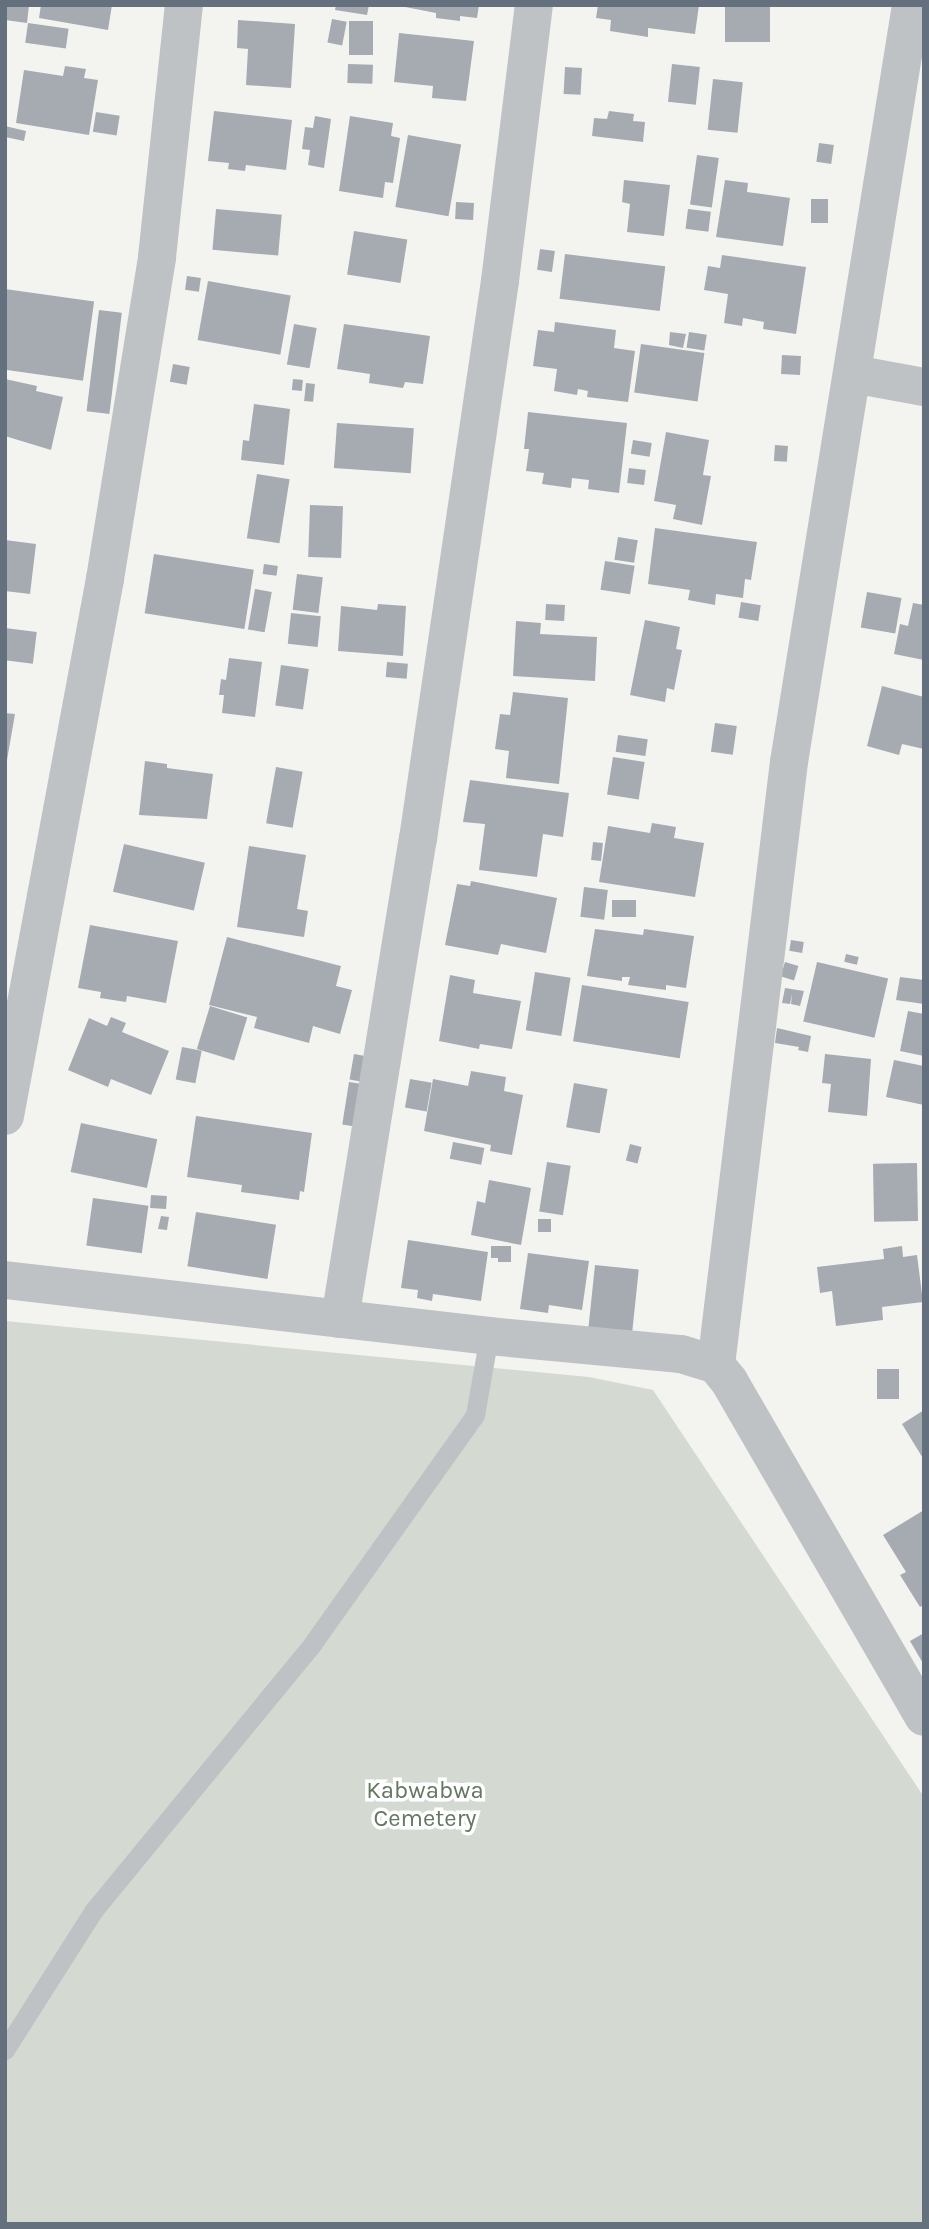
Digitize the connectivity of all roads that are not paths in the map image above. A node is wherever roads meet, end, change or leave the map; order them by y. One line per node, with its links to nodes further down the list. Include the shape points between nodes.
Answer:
1 (184, 5): 6 (street, via 157,257 106,579)
2 (534, 5): 8 (street, via 500,281 418,839)
3 (911, 5): 4 (street)
4 (853, 374): 5 (street); 10 (street, via 789,762)
5 (924, 387)
6 (5, 1116)
7 (5, 1280): 8 (street)
8 (340, 1319): 9 (street)
9 (489, 1336): 10 (street, via 681,1354); 12 (lane, via 475,1415 313,1643 94,1910)
10 (716, 1365): 11 (street)
11 (924, 1717)
12 (5, 2050)

